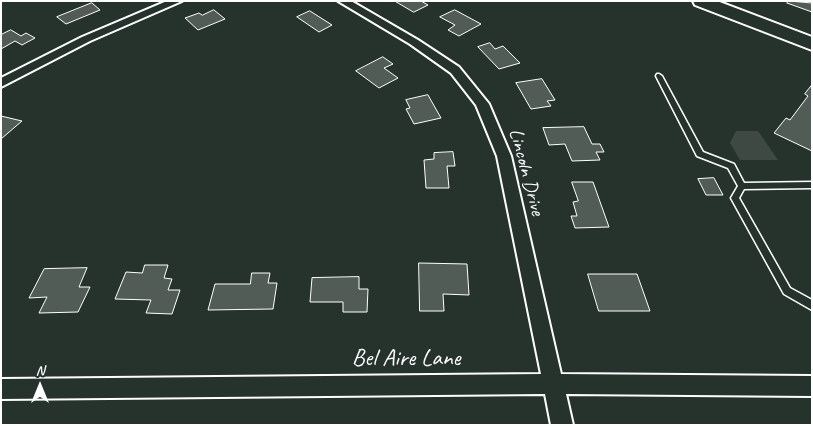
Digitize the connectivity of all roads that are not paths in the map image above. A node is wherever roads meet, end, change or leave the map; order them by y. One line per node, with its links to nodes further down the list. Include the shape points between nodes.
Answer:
1 (177, 1): 6 (street, via 86,39)
2 (343, 1): 10 (street, Lincoln Drive, via 455,70 482,104 504,156)
3 (701, 1): 4 (main road)
4 (812, 44)
5 (659, 76): 8 (lane, via 700,154 731,166)
6 (1, 83)
7 (812, 185): 8 (lane)
8 (742, 186): 9 (lane, via 735,198 786,291)
9 (812, 304)
10 (553, 384): 11 (street, Bel Aire Lane); 12 (street, Bel Aire Lane); 13 (street, Lincoln Drive)
11 (812, 386)
12 (1, 389)
13 (562, 425)

